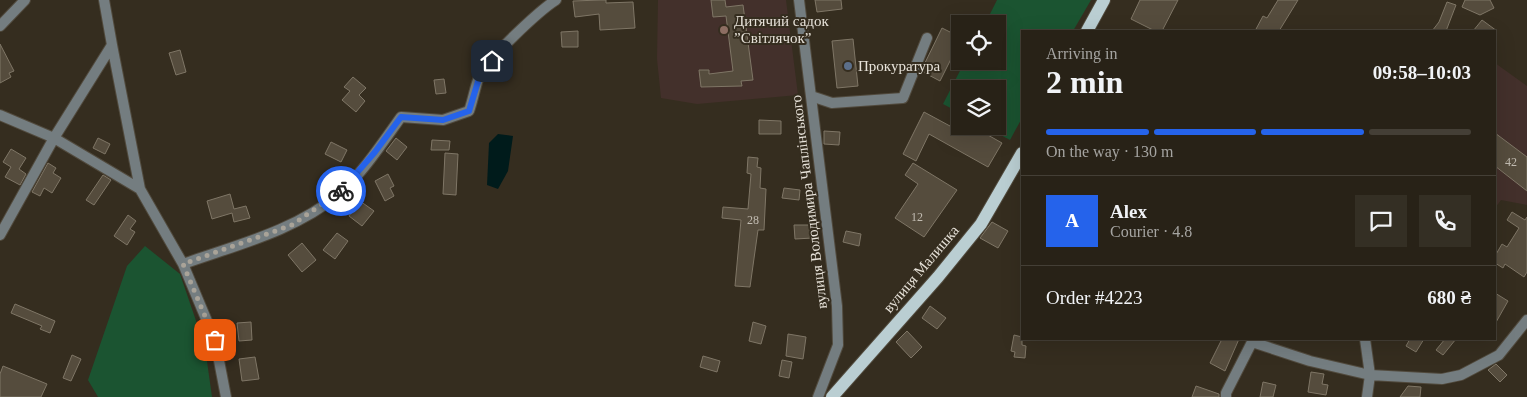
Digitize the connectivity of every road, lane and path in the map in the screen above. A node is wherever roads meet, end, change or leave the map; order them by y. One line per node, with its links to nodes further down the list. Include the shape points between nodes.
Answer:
1 (25, 0): 6 (street)
2 (104, 0): 9 (street)
3 (556, 0): 16 (street, via 518,32 480,75 469,111 443,120 401,117 339,194 292,225)
4 (800, 0): 10 (street, вулиця Володимира Чаплінського)
5 (1104, 0): 7 (main road)
6 (0, 26)
7 (1088, 30)
8 (927, 38): 10 (street, via 904,98 832,103)
9 (112, 45): 12 (street); 14 (street)
10 (811, 96): 21 (street, вулиця Володимира Чаплінського, via 838,306 838,345)
11 (0, 116): 12 (street)
12 (54, 138): 14 (street); 15 (street)
13 (1021, 155): 22 (main road, вулиця Малишка, via 981,224)
14 (140, 189): 16 (street)
15 (0, 234)
16 (183, 264): 20 (street, via 215,340)
17 (1527, 320): 19 (street, via 1499,354 1461,375 1442,379)
18 (1366, 340): 19 (street)
19 (1370, 375): 23 (street, via 1310,361 1252,342); 24 (street)
20 (226, 397)
21 (818, 397)
22 (832, 397)
23 (1226, 397)
24 (1367, 397)

